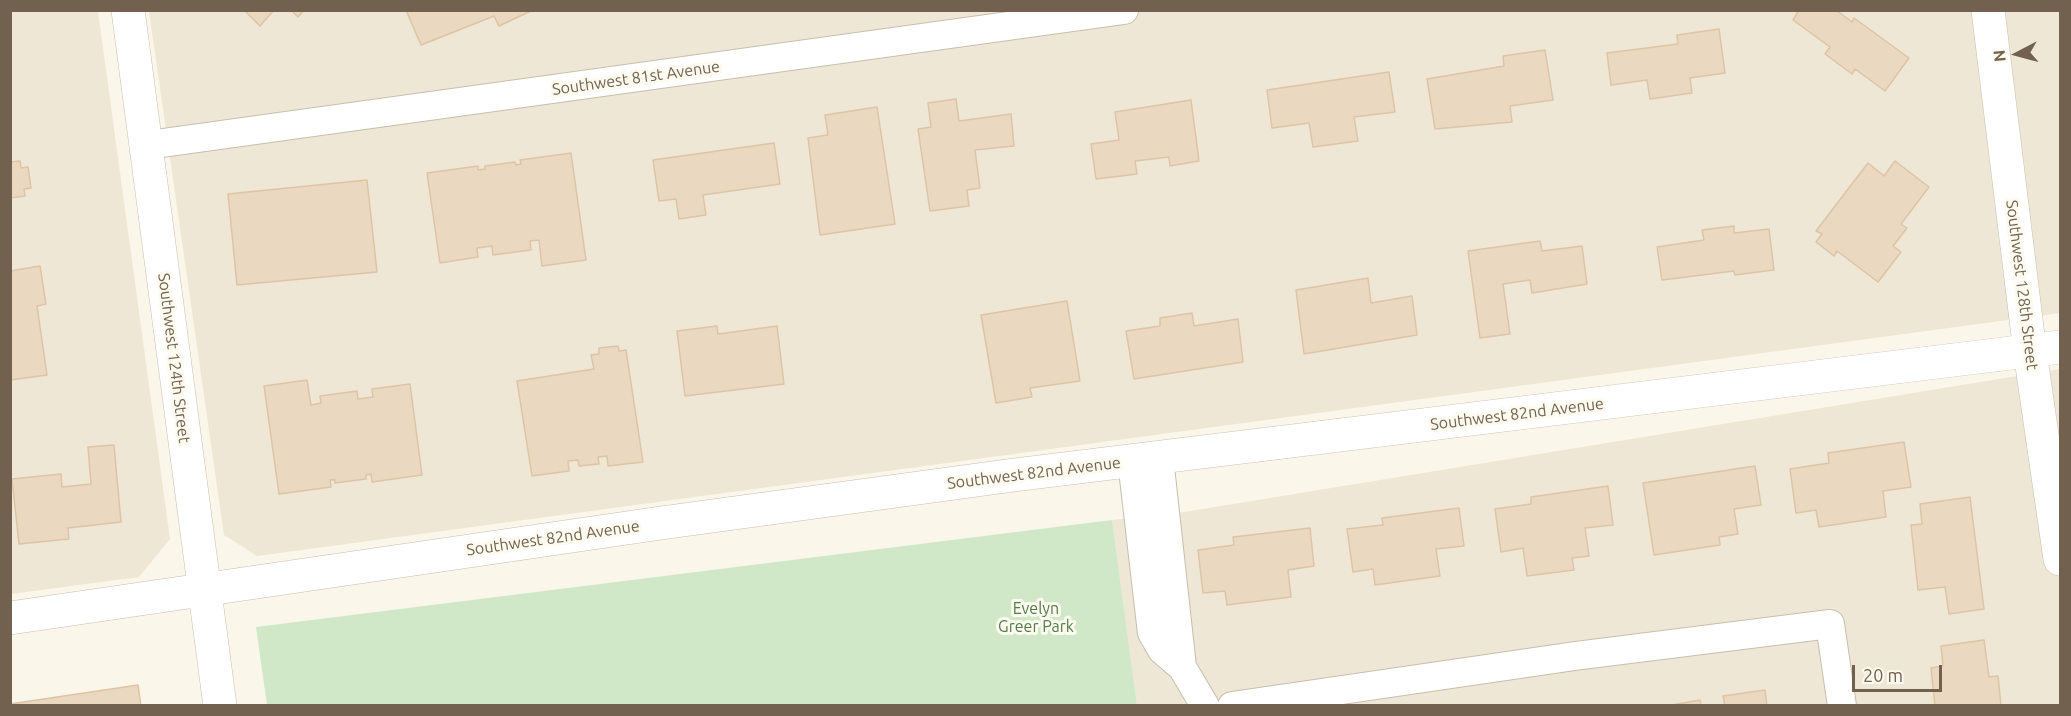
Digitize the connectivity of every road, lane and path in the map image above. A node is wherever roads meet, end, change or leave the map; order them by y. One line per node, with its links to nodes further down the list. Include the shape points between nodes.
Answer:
1 (128, 10): 4 (street, Southwest 124th Street)
2 (1124, 10): 4 (street, Southwest 81st Avenue)
3 (1988, 10): 5 (street, Southwest 128th Street)
4 (147, 145): 8 (street, Southwest 124th Street)
5 (2045, 349): 6 (street, Southwest 82nd Avenue); 7 (street, Southwest 128th Street)
6 (1146, 460): 8 (street, Southwest 82nd Avenue, via 781,506); 11 (street, via 1152,633 1162,650 1182,667)
7 (2061, 559)
8 (203, 591): 9 (street, Southwest 82nd Avenue); 10 (street, Southwest 124th Street)
9 (10, 618)
10 (220, 705)
11 (1206, 705)
12 (1232, 705): 13 (street, via 1830,624)
13 (1842, 705)

